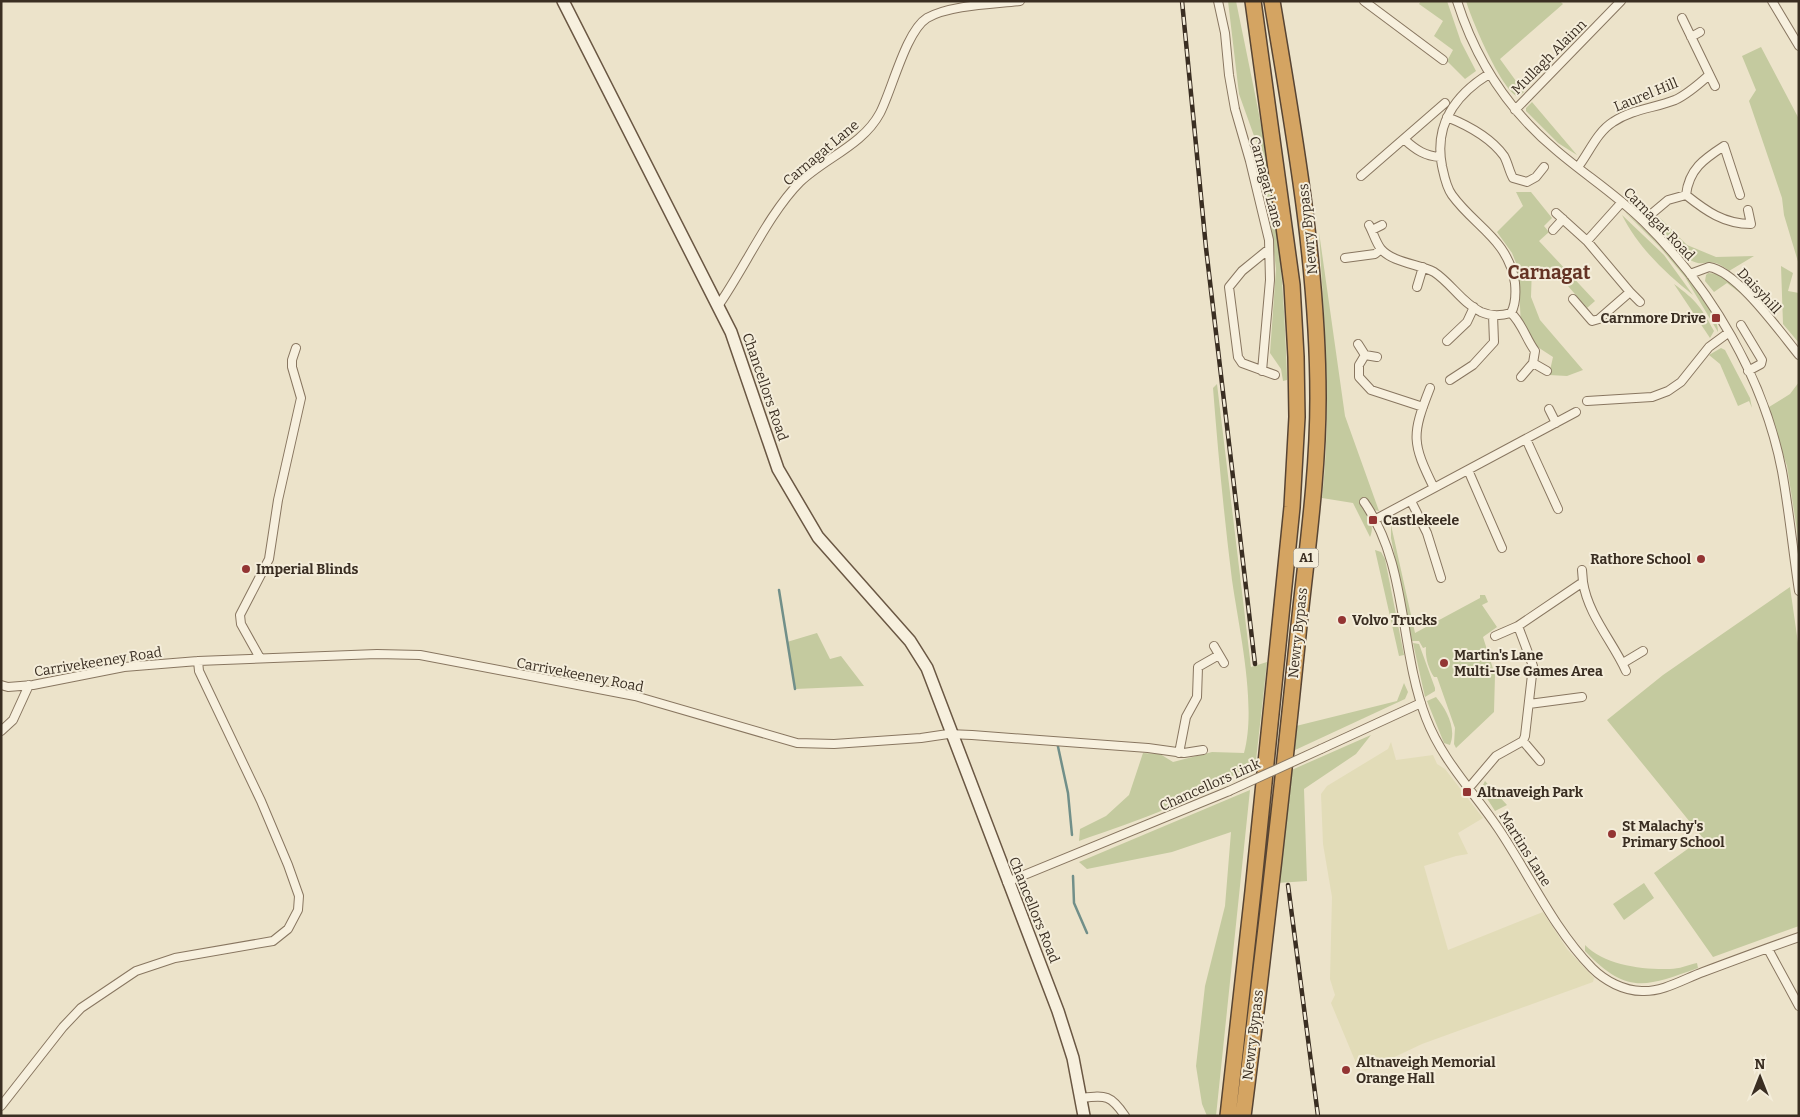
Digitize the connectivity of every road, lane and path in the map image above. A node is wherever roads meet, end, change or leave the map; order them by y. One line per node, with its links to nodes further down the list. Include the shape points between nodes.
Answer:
1 (563, 1): 47 (street, Chancellors Road)
2 (1020, 1): 47 (street, Carnagat Lane, via 943,12 921,23 876,120 858,139 813,172 789,195)
3 (1218, 1): 38 (street, Carnagat Lane, via 1235,109 1256,182)
4 (1248, 1): 12 (highway)
5 (1253, 1): 12 (highway, Newry Bypass / A1)
6 (1272, 1): 114 (highway, Newry Bypass / A1, via 1309,234 1318,400 1290,713)
7 (1364, 1): 16 (street)
8 (1457, 1): 17 (street, Carnagat Road, via 1464,25)
9 (1622, 1): 21 (street, Mullagh Alainn)
10 (1772, 1): 15 (street)
11 (1682, 18): 14 (street)
12 (1257, 27): 113 (highway, Newry Bypass / A1, via 1292,285 1297,417 1292,507)
13 (1700, 32): 14 (street)
14 (1691, 37): 18 (street)
15 (1799, 46)
16 (1443, 60)
17 (1489, 74): 21 (street, Carnagat Road); 22 (street, via 1463,92)
18 (1709, 75): 19 (street); 26 (street, Laurel Hill, via 1673,100 1614,121 1591,146)
19 (1715, 86)
20 (1445, 103): 23 (street)
21 (1515, 110): 26 (street, Carnagat Road, via 1533,130)
22 (1447, 116): 24 (street, via 1442,127); 25 (street, via 1494,146 1505,157 1513,178 1527,182)
23 (1405, 140): 24 (street, via 1416,150); 27 (street)
24 (1440, 157): 49 (street, via 1451,193 1507,255 1516,289 1515,307)
25 (1544, 167)
26 (1578, 167): 30 (street, Carnagat Road)
27 (1361, 176)
28 (1686, 195): 29 (street, via 1687,185 1701,160 1724,146); 31 (street, via 1705,210 1734,224 1751,224); 34 (street, via 1668,200)
29 (1740, 195)
30 (1622, 202): 34 (street, Carnagat Road); 37 (street)
31 (1748, 210)
32 (1556, 213): 33 (street)
33 (1563, 219): 36 (street); 37 (street)
34 (1643, 221): 42 (street, Carnagat Road)
35 (1382, 225): 39 (street, via 1370,228)
36 (1553, 230)
37 (1587, 241): 44 (street)
38 (1269, 249): 60 (street, Carnagat Lane, via 1270,280); 60 (street, via 1236,278 1228,292 1238,357 1242,363)
39 (1381, 249): 40 (street, via 1375,254); 41 (street)
40 (1345, 258)
41 (1423, 267): 43 (street); 48 (street, via 1437,274)
42 (1690, 274): 52 (street, Carnagat Road); 57 (street, Daisyhill, via 1708,267 1723,272 1740,286)
43 (1417, 287)
44 (1630, 292): 45 (street, via 1599,319 1592,321); 46 (street)
45 (1574, 299)
46 (1640, 302)
47 (718, 306): 98 (street, Chancellors Road, via 741,356 778,468 818,537 910,641 932,680)
48 (1474, 308): 50 (street); 53 (street, via 1467,322)
49 (1511, 313): 50 (street); 59 (street, via 1518,319 1522,332 1536,351)
50 (1493, 315): 65 (street, via 1494,342 1473,365)
51 (1741, 325): 62 (street, via 1762,360 1761,364)
52 (1728, 332): 62 (street, Carnagat Road); 67 (street, via 1709,347 1681,382 1668,391 1652,397)
53 (1446, 341)
54 (1358, 344): 56 (street)
55 (296, 348): 89 (street, via 292,367 301,398 278,500 269,558 240,615 241,624)
56 (1365, 355): 58 (street); 68 (street, via 1359,365 1359,377 1371,390)
57 (1799, 355)
58 (1377, 357)
59 (1533, 363): 61 (street); 64 (street)
60 (1262, 371): 63 (street)
61 (1547, 371)
62 (1748, 371): 83 (street, Carnagat Road, via 1782,470)
63 (1275, 375)
64 (1521, 377)
65 (1450, 380)
66 (1430, 388): 68 (street)
67 (1587, 401)
68 (1423, 407): 74 (street, via 1415,436 1416,446)
69 (1550, 409): 71 (street)
70 (1576, 412): 71 (street)
71 (1556, 423): 72 (street)
72 (1526, 439): 73 (street); 77 (street)
73 (1468, 470): 74 (street); 79 (street)
74 (1434, 488): 75 (street)
75 (1411, 501): 78 (street); 81 (street, via 1427,534)
76 (1364, 502): 78 (street, Martins Lane)
77 (1558, 509)
78 (1376, 519): 95 (street, Martins Lane, via 1393,571)
79 (1502, 548)
80 (1582, 570): 82 (street)
81 (1442, 578)
82 (1584, 582): 84 (street); 87 (street, via 1587,598 1604,635 1625,667)
83 (1799, 591)
84 (1518, 626): 85 (street); 96 (street, via 1533,666)
85 (1494, 636)
86 (1214, 646): 88 (street)
87 (1643, 651)
88 (1219, 655): 91 (street); 101 (street, via 1198,667 1197,697 1186,717)
89 (260, 658): 90 (street, Carrivekeeney Road); 98 (street, Carrivekeeney Road, via 420,655 635,696 797,743 834,744)
90 (198, 661): 93 (street, Carrivekeeney Road, via 124,668); 110 (street, via 199,671 288,865 299,896 298,910 288,929 273,941 175,958 136,972 81,1008)
91 (1224, 663)
92 (1, 685): 93 (street, Carrivekeeney Road)
93 (28, 685): 97 (street, via 13,720)
94 (1582, 697): 96 (street)
95 (1421, 703): 103 (street, Martins Lane, via 1444,756); 104 (street, Chancellors Link, bridge, via 1229,791)
96 (1529, 704): 99 (street)
97 (1, 730)
98 (953, 736): 101 (street, via 1002,736); 104 (street, Chancellors Road)
99 (1523, 741): 102 (street); 103 (street, via 1496,756)
100 (1203, 750): 101 (street)
101 (1178, 753)
102 (1540, 761)
103 (1468, 790): 106 (street, Martins Lane, via 1501,832 1570,942 1593,969 1609,981 1644,992)
104 (1007, 882): 109 (street, Chancellors Road, via 1067,1038)
105 (1799, 937): 106 (street)
106 (1768, 948): 107 (street)
107 (1795, 992): 108 (street)
108 (1799, 1006)
109 (1082, 1098): 111 (street, Chancellors Road); 112 (street, via 1112,1099)
110 (1, 1106)
111 (1084, 1116)
112 (1125, 1116)
113 (1228, 1116)
114 (1243, 1116)

